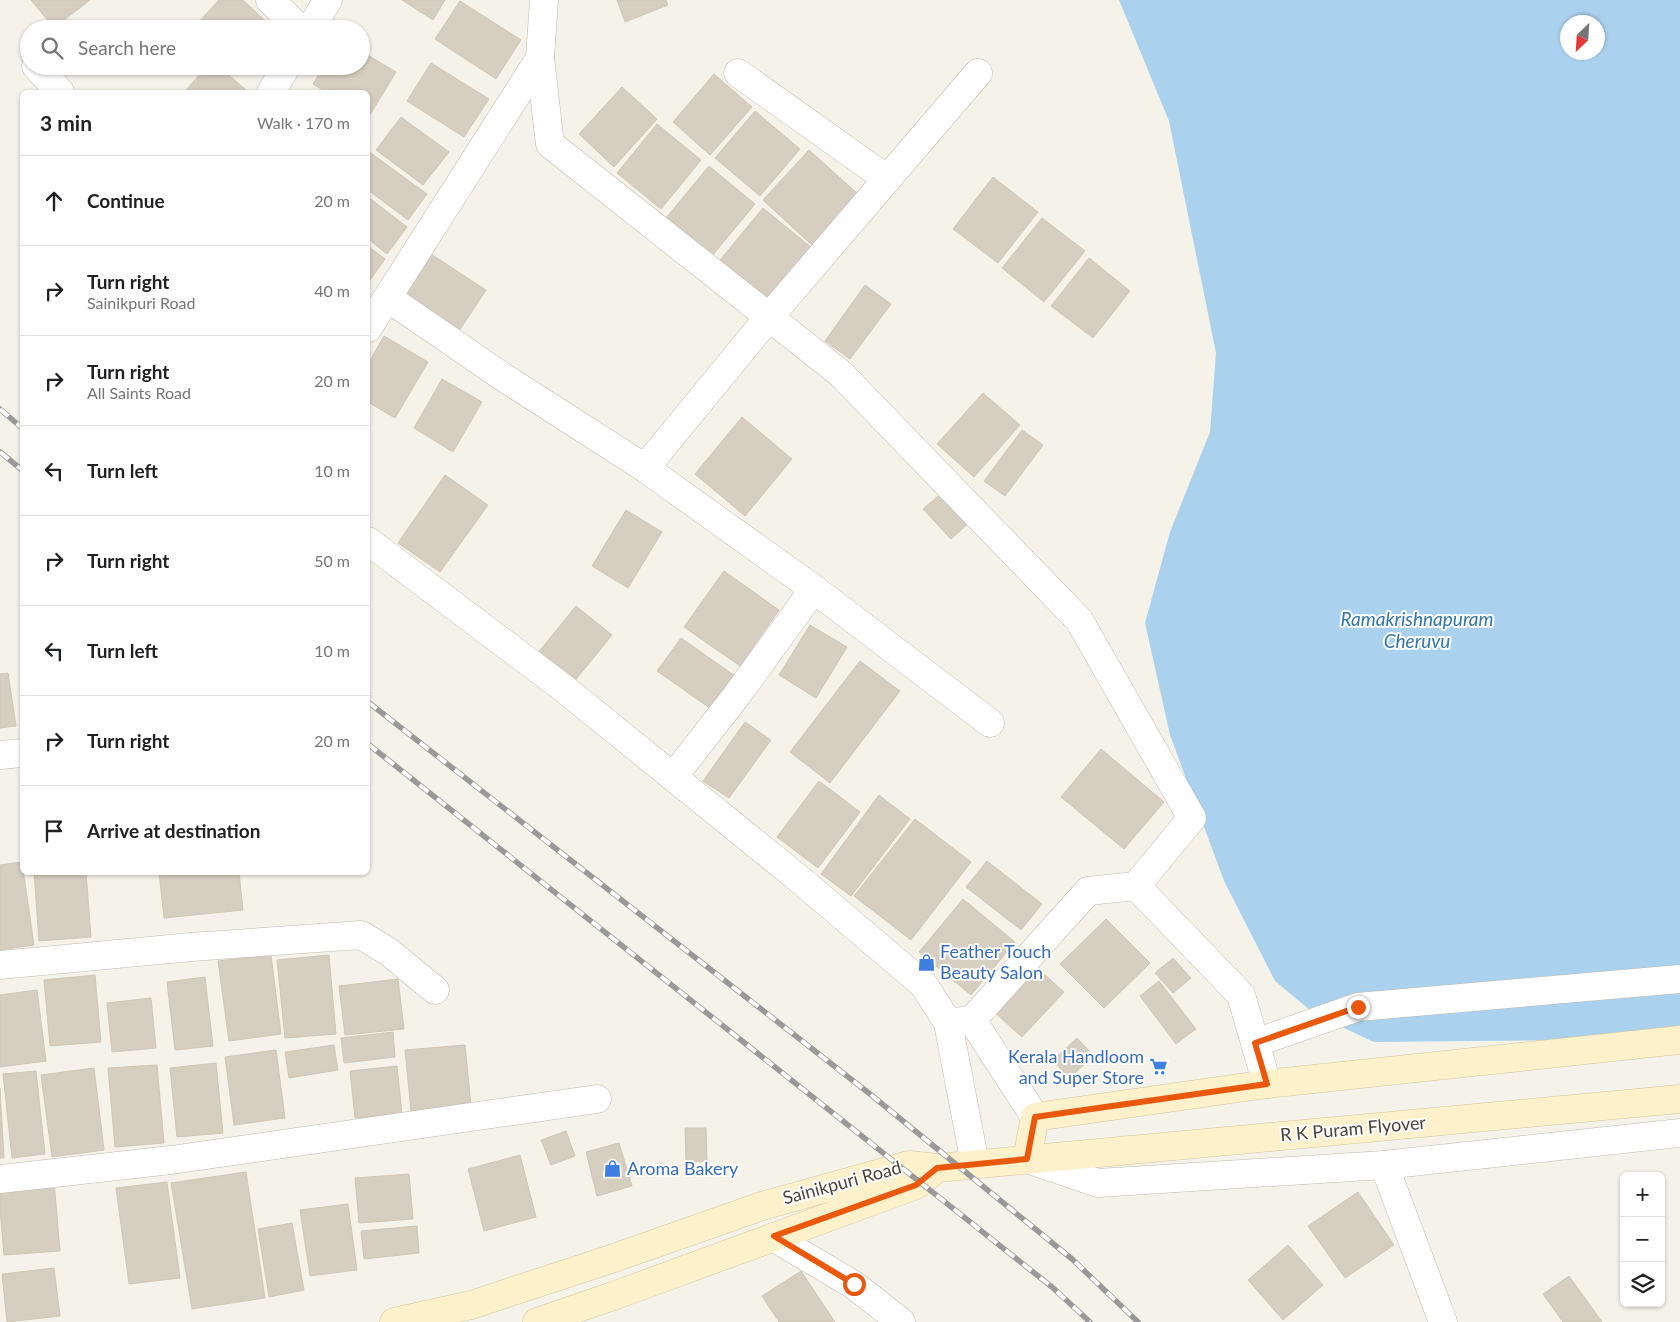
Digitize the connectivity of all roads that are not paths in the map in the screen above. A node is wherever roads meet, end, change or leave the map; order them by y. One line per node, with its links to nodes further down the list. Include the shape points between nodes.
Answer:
1 (270, 0): 4 (street)
2 (328, 0): 5 (street)
3 (544, 0): 6 (street)
4 (291, 20)
5 (316, 20)
6 (540, 58): 14 (street); 15 (street, via 550,144)
7 (738, 73): 13 (street)
8 (978, 73): 13 (street)
9 (44, 75): 11 (street)
10 (281, 75): 12 (street)
11 (58, 90)
12 (272, 90)
13 (887, 179): 15 (street)
14 (388, 298): 16 (street); 17 (street)
15 (769, 317): 17 (street); 24 (street, via 840,373 1079,620 1192,818)
16 (370, 325)
17 (645, 468): 19 (street)
18 (370, 543): 23 (street, via 562,687)
19 (814, 589): 20 (street); 23 (street)
20 (990, 723)
21 (20, 753): 22 (street)
22 (0, 755)
23 (673, 777): 28 (street, via 798,878)
24 (1136, 886): 28 (street, via 1088,891); 30 (street, via 1241,995)
25 (0, 965): 27 (street, via 361,935 389,952)
26 (1680, 979): 30 (street, via 1358,1007)
27 (435, 990)
28 (960, 1021): 34 (street); 37 (street)
29 (1680, 1040): 31 (main road)
30 (1255, 1043): 31 (street)
31 (1267, 1084): 34 (main road)
32 (597, 1099): 40 (street, via 171,1160)
33 (1680, 1099): 36 (main road, R K Puram Flyover)
34 (1035, 1117): 36 (main road)
35 (1680, 1133): 38 (street)
36 (1027, 1159): 37 (main road, R K Puram Flyover); 38 (street, via 1098,1183)
37 (975, 1164): 39 (main road, R K Puram Flyover)
38 (1384, 1165): 45 (street)
39 (937, 1168): 41 (main road, Sainikpuri Road, via 916,1185); 42 (main road, Sainikpuri Road, via 909,1165 762,1206 471,1305)
40 (0, 1179)
41 (774, 1236): 43 (main road, Sainikpuri Road); 44 (street, via 854,1284)
42 (394, 1322)
43 (537, 1322)
44 (902, 1322)
45 (1443, 1322)

